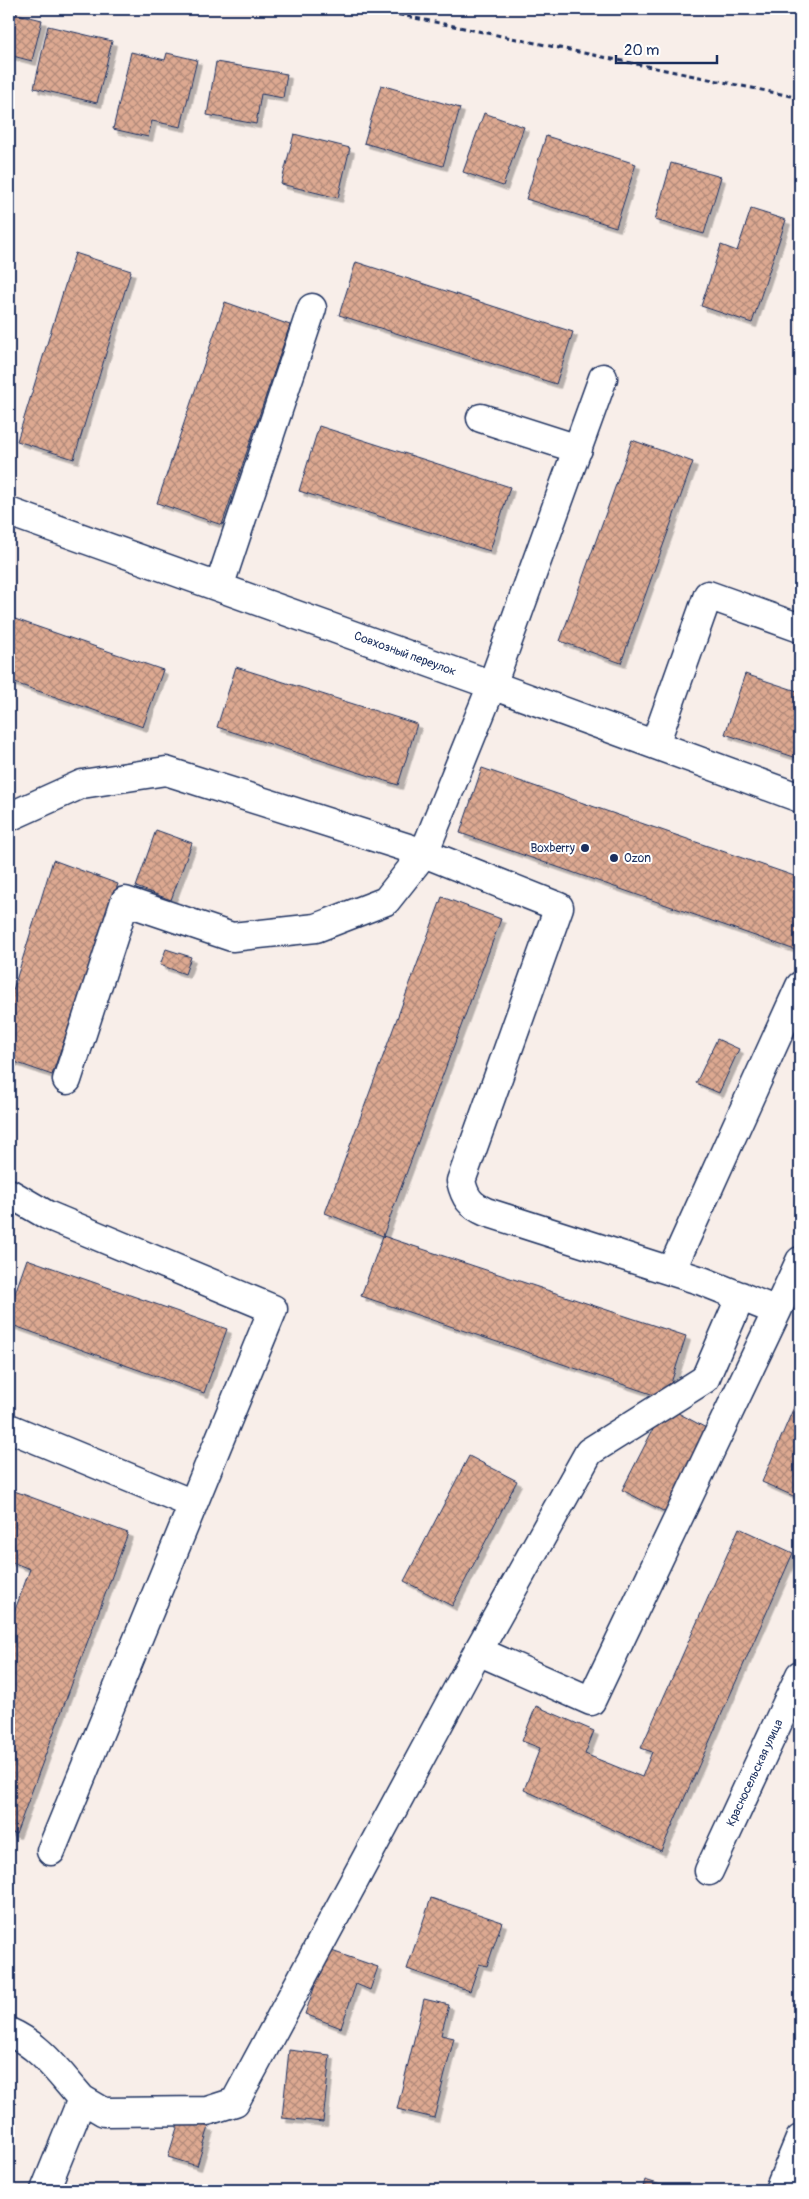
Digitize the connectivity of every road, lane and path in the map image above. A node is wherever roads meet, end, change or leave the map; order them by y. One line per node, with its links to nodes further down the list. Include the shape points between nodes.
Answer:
1 (372, 9): 2 (path)
2 (800, 98)
3 (312, 308): 8 (street)
4 (603, 378): 6 (street)
5 (481, 418): 6 (street)
6 (578, 449): 10 (street)
7 (9, 512): 8 (street, Совхозный переулок)
8 (219, 587): 10 (street, Совхозный переулок)
9 (800, 628): 11 (street, via 708,595)
10 (492, 684): 11 (street, Совхозный переулок); 14 (street)
11 (654, 744): 12 (street, Совхозный переулок)
12 (800, 798)
13 (9, 817): 14 (street, via 82,784 166,771)
14 (424, 853): 16 (street, via 386,901 316,928 232,937 125,901); 19 (street, via 559,907 461,1181 465,1196 486,1212)
15 (800, 986): 19 (street)
16 (67, 1080)
17 (9, 1193): 23 (street, via 46,1215 273,1309)
18 (800, 1262): 21 (street)
19 (671, 1271): 20 (street)
20 (741, 1296): 21 (street); 24 (street, via 705,1379 589,1452)
21 (777, 1311): 24 (street, via 591,1701)
22 (9, 1428): 23 (street)
23 (193, 1504): 26 (street)
24 (478, 1652): 29 (street, via 234,2102 207,2111 104,2112)
25 (800, 1674): 27 (street, Красносельская улица)
26 (50, 1851)
27 (709, 1871)
28 (9, 2032): 29 (street, via 54,2064)
29 (82, 2099): 31 (street)
30 (800, 2139): 32 (street)
31 (45, 2190)
32 (779, 2190)

